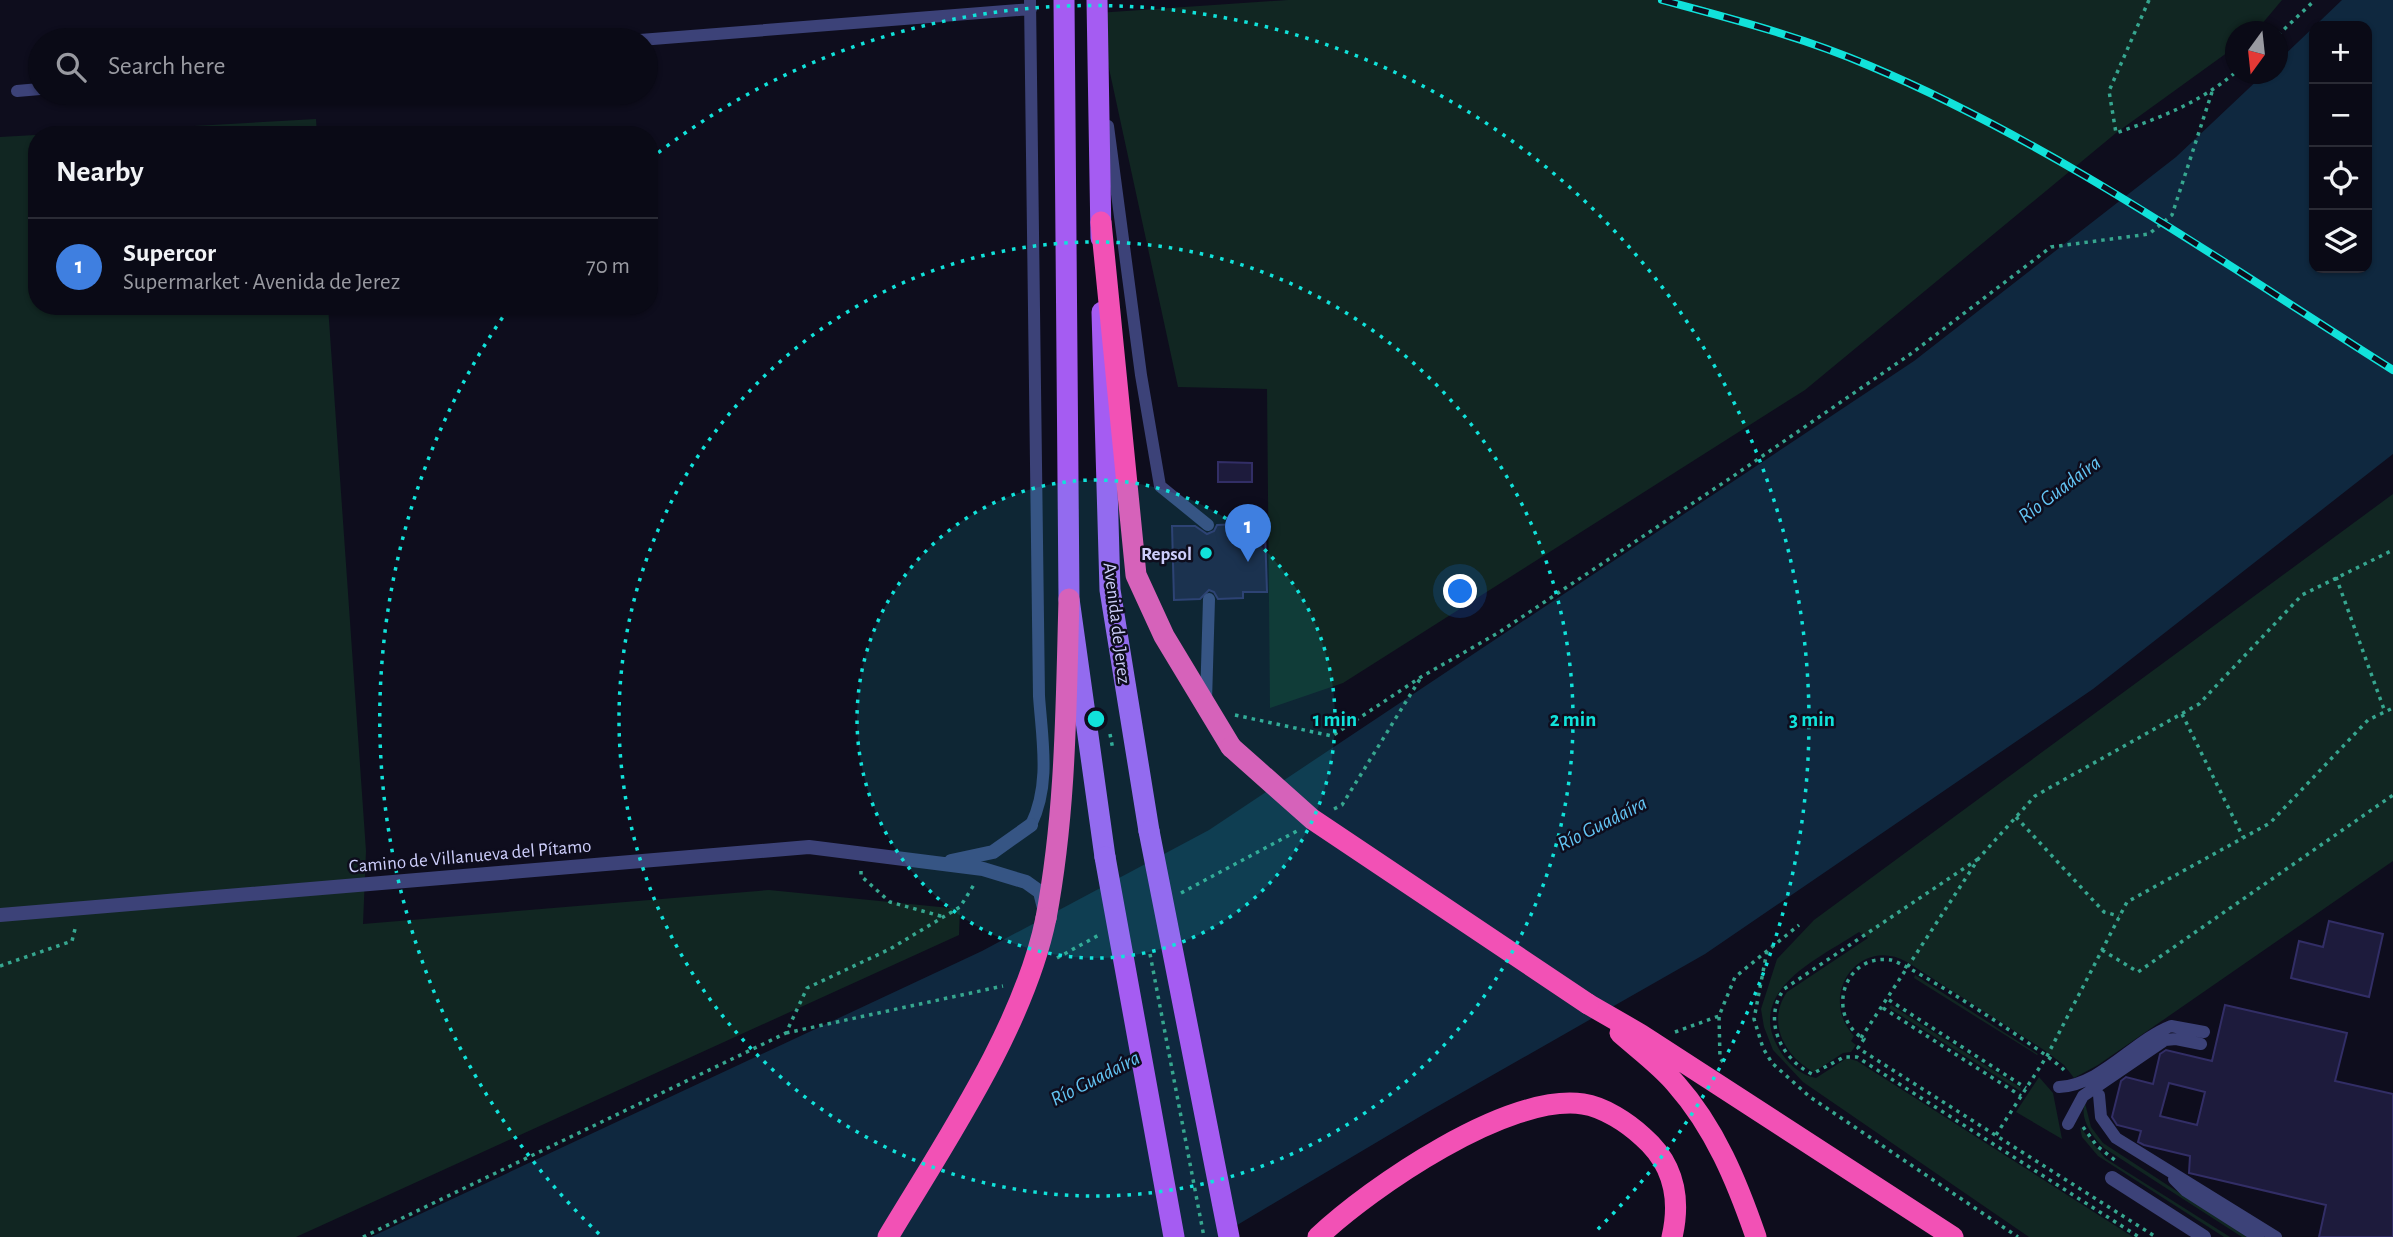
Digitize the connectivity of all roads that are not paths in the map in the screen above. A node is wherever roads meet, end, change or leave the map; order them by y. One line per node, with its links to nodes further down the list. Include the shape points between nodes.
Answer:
1 (1064, 0): 10 (main road)
2 (1097, 0): 5 (main road, Avenida de Jerez)
3 (1030, 4): 4 (lane); 13 (lane, via 1039,696)
4 (658, 38)
5 (1098, 49): 8 (main road, Avenida de Jerez); 9 (lane, via 1160,486)
6 (28, 90): 7 (lane)
7 (17, 91)
8 (1101, 222): 12 (highway, via 1136,575); 27 (main road, Avenida de Jerez, bridge, via 1110,590 1149,831)
9 (1208, 525)
10 (1069, 599): 16 (highway, via 1064,785); 26 (main road, bridge, via 1105,856)
11 (1209, 599): 12 (lane)
12 (1205, 709): 19 (highway, bridge, via 1231,747 1312,819)
13 (1045, 784): 14 (lane); 16 (lane)
14 (1031, 825): 15 (street, via 993,852)
15 (943, 862): 17 (street, Camino de Villanueva del Pítamo, via 809,847); 18 (street, Camino de Villanueva del Pítamo, via 1026,882 1040,892)
16 (1055, 867): 18 (highway)
17 (0, 915)
18 (1046, 918): 25 (highway, bridge, via 1021,1001)
19 (1588, 1004): 30 (highway, via 1676,1083 1716,1140); 31 (highway)
20 (2059, 1087): 22 (lane, via 2074,1085 2171,1026 2202,1038 2165,1040 2083,1096)
21 (2099, 1095): 23 (lane, via 2106,1128)
22 (2068, 1124)
23 (2169, 1174): 33 (lane, via 2186,1191); 34 (lane, via 2192,1183)
24 (2112, 1178): 32 (street)
25 (888, 1237)
26 (1174, 1237)
27 (1229, 1237)
28 (1318, 1237): 29 (highway, via 1350,1207 1477,1128 1527,1108 1584,1104 1628,1123 1660,1152 1674,1182 1678,1213)
29 (1672, 1237)
30 (1755, 1237)
31 (1953, 1237)
32 (2204, 1237)
33 (2258, 1237)
34 (2276, 1237)

